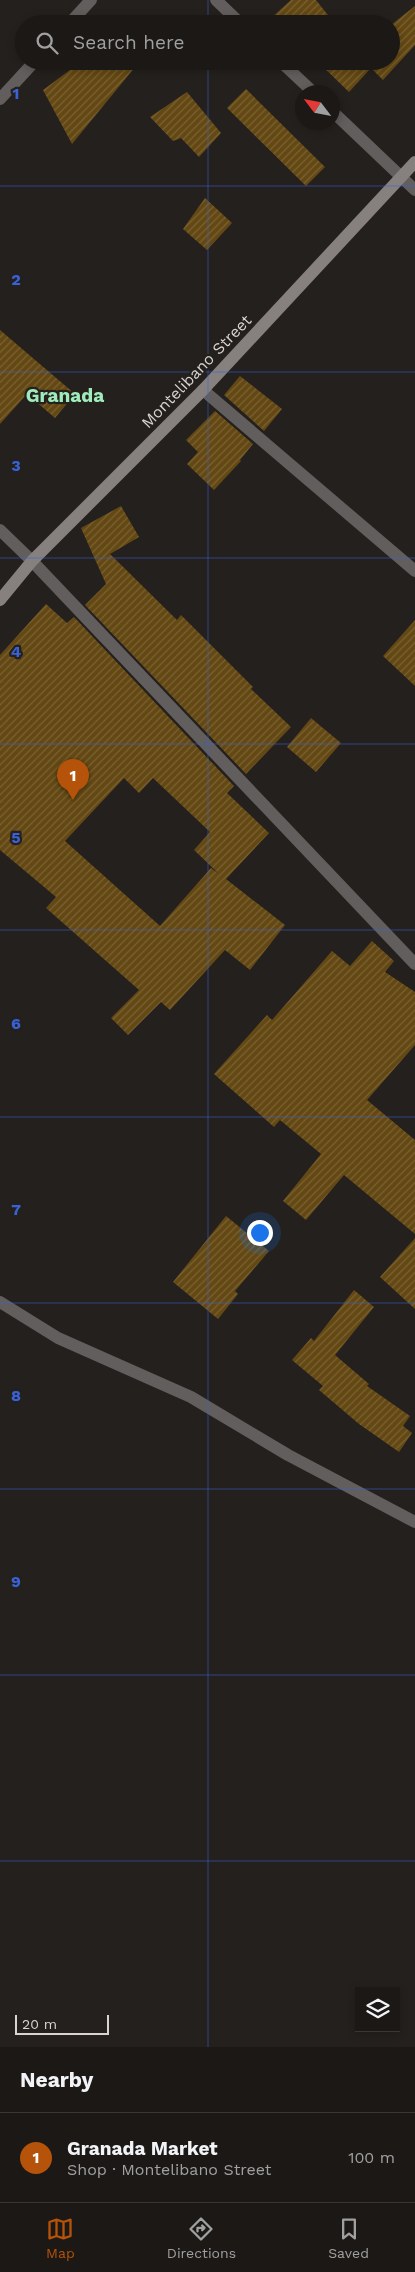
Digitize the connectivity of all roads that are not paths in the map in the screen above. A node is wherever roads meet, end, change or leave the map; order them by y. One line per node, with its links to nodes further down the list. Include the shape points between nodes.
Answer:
1 (91, 0): 3 (street)
2 (216, 0): 4 (street)
3 (77, 15)
4 (232, 15)
5 (26, 70): 8 (street)
6 (290, 70): 7 (street)
7 (306, 85)
8 (0, 99)
9 (340, 119): 11 (street)
10 (415, 162): 11 (main road, Montelibano Street)
11 (401, 177): 12 (street); 13 (main road, Montelibano Street)
12 (415, 190)
13 (203, 390): 15 (main road, Montelibano Street); 16 (street)
14 (0, 530): 15 (street)
15 (32, 561): 17 (main road, Montelibano Street); 18 (street)
16 (415, 571)
17 (0, 600)
18 (414, 961)
19 (0, 1302): 20 (street, via 58,1338 191,1397 288,1454)
20 (415, 1522)

